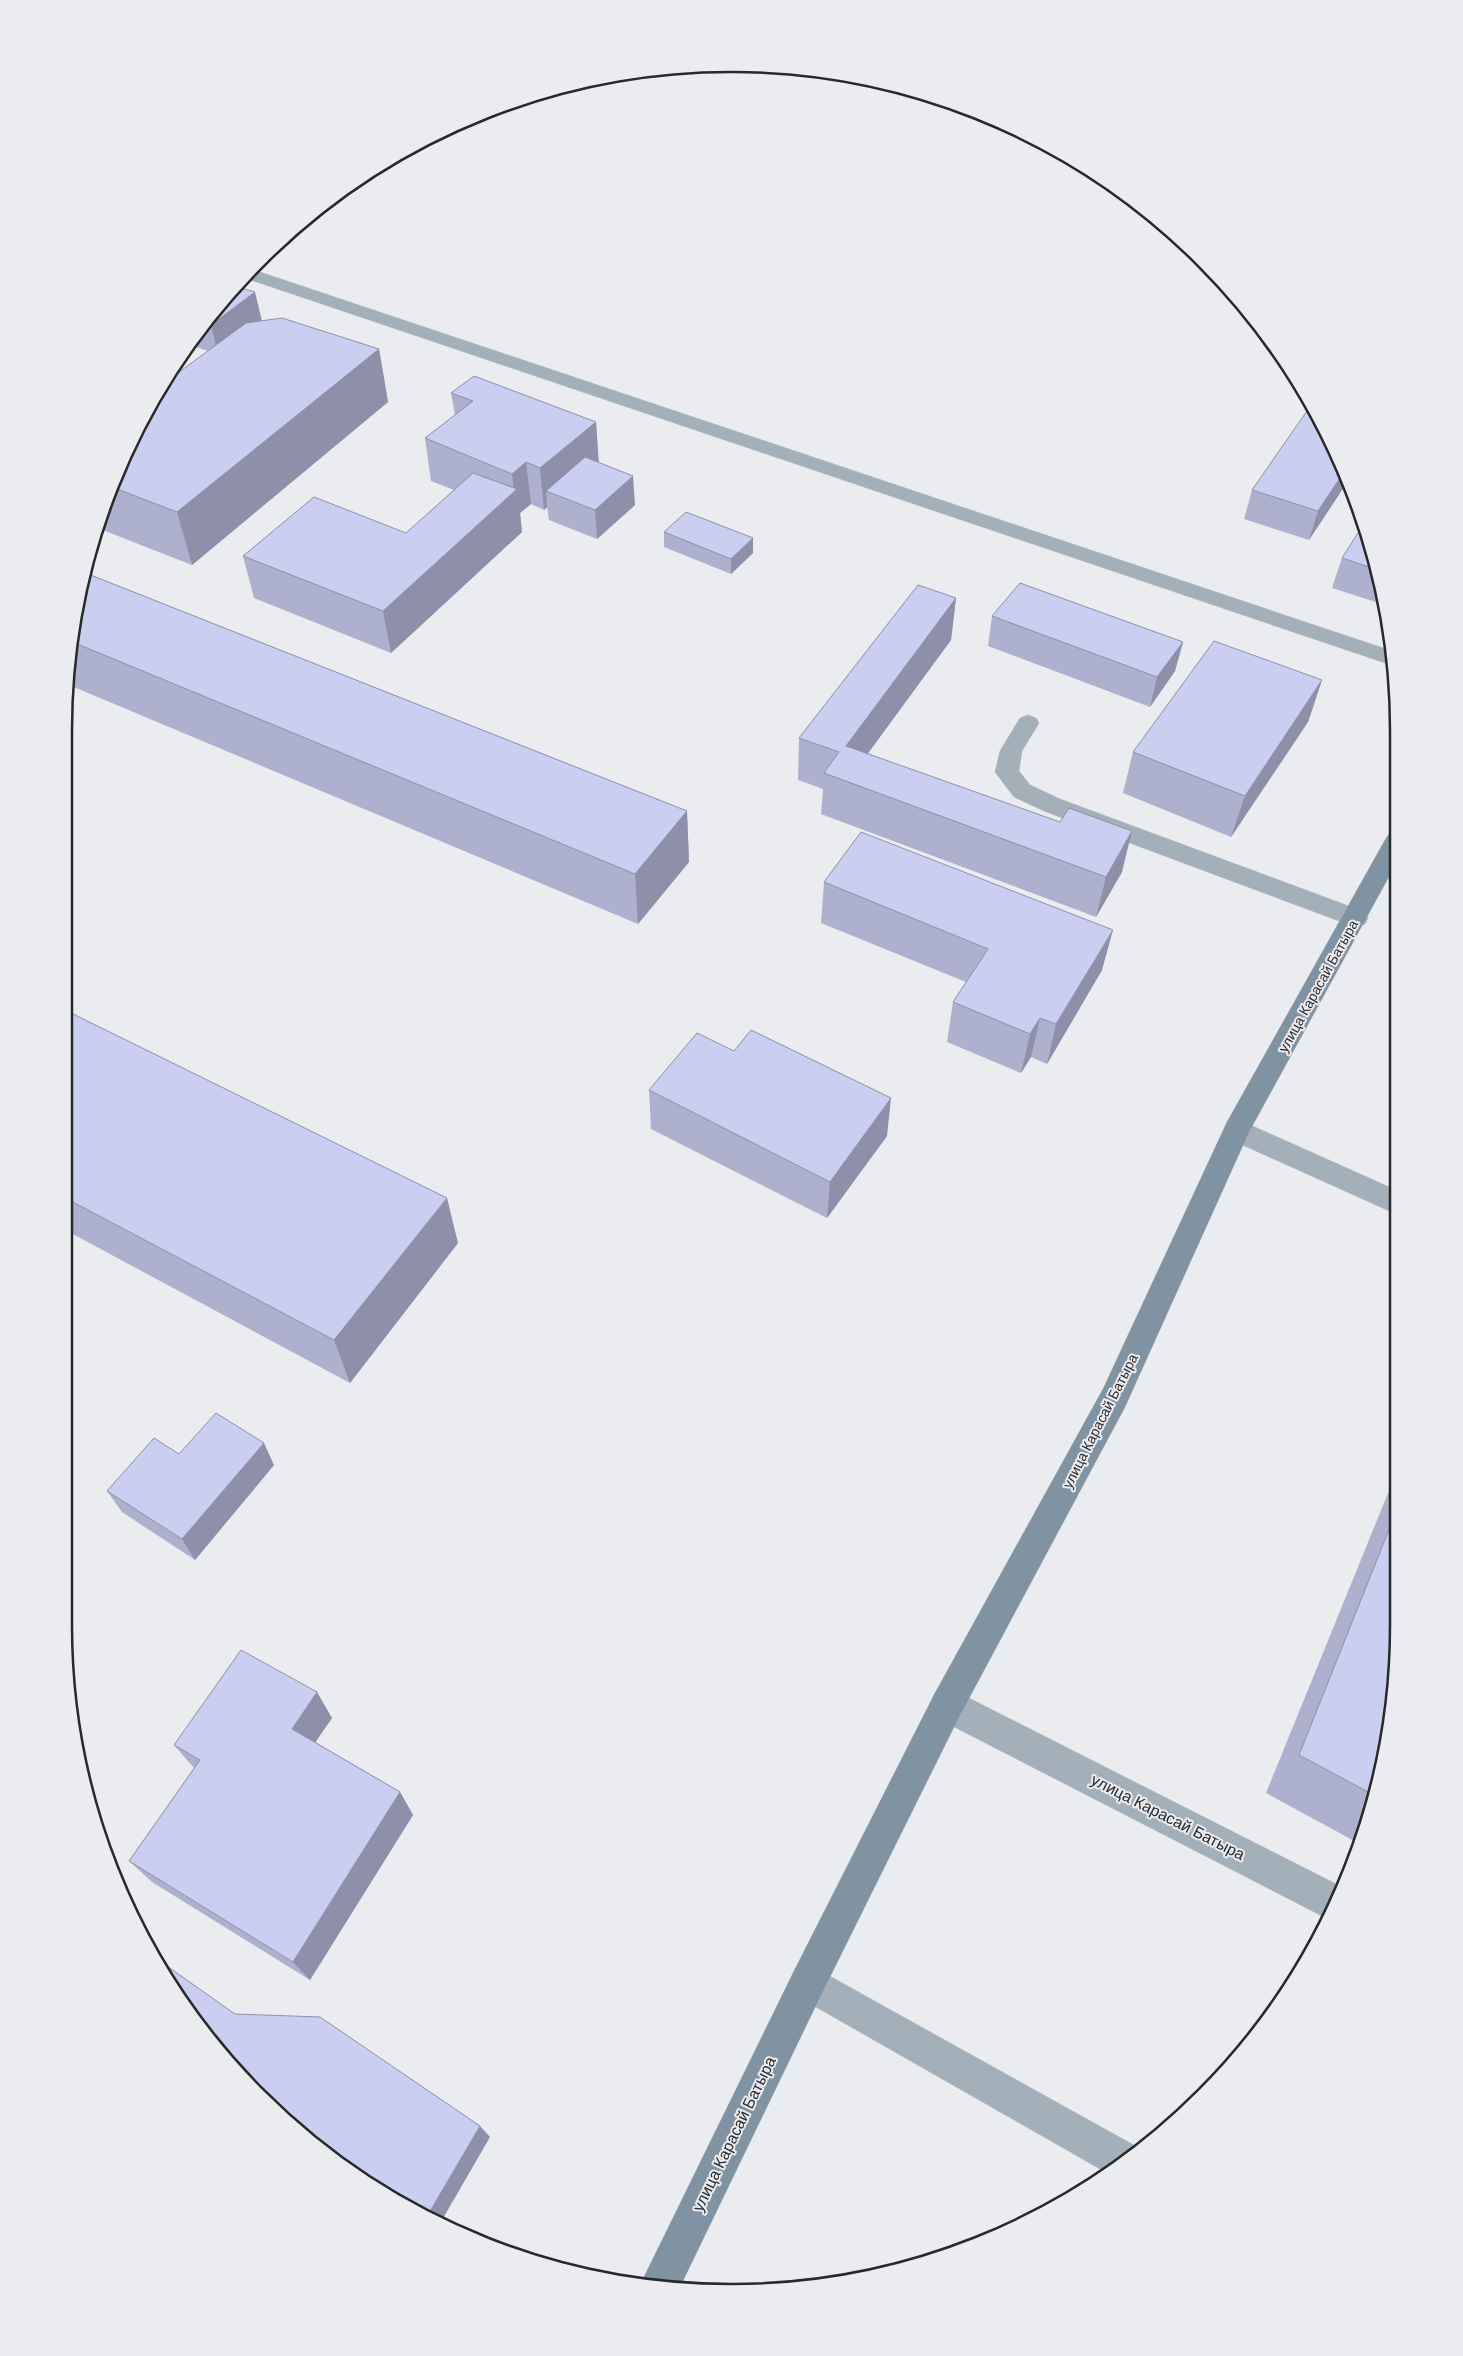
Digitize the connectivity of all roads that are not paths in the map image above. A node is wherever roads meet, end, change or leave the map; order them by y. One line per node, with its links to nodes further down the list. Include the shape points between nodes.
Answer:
1 (256, 276): 2 (street)
2 (1386, 657)
3 (1028, 724): 5 (street, via 1011,751 1007,772 1022,791)
4 (1390, 853): 5 (main road, улица Карасай Батыра)
5 (1356, 918): 6 (main road, улица Карасай Батыра)
6 (1237, 1130): 7 (street); 8 (main road, улица Карасай Батыра, via 1114,1398)
7 (1390, 1200)
8 (948, 1705): 9 (street, улица Карасай Батыра); 10 (main road, улица Карасай Батыра)
9 (1330, 1900)
10 (808, 1982): 11 (street); 12 (main road, улица Карасай Батыра)
11 (1118, 2158)
12 (663, 2280)

